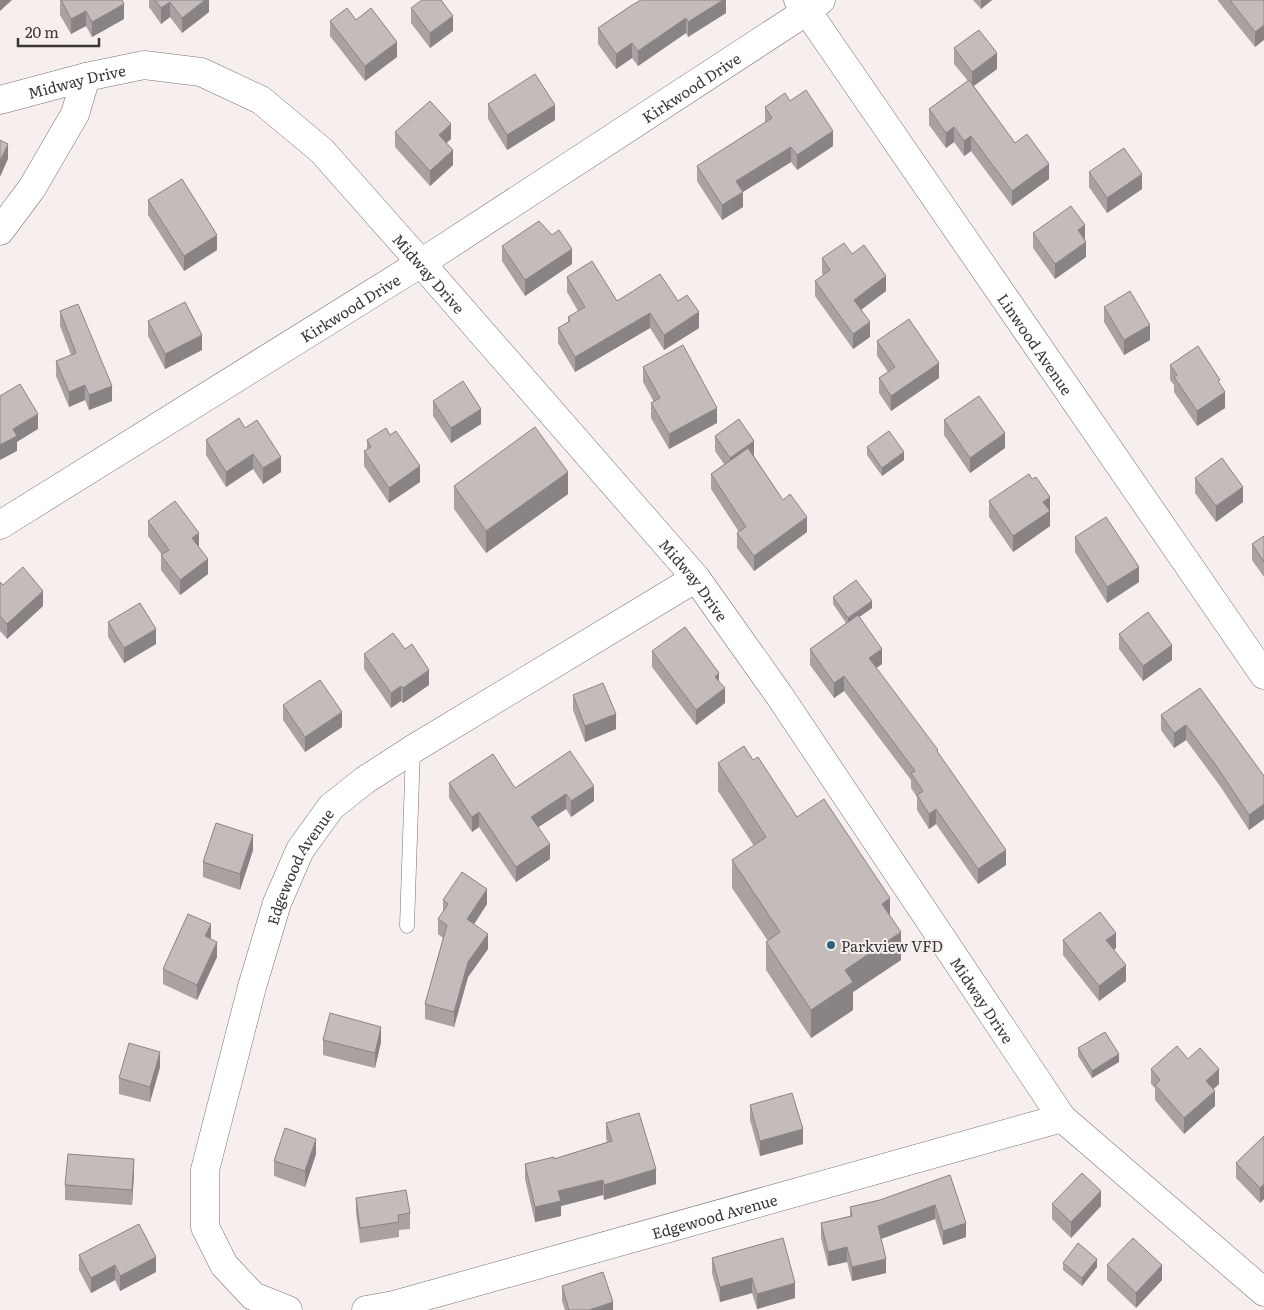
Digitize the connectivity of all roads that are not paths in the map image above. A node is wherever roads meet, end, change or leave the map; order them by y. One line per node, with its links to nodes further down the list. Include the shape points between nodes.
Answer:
1 (808, 4): 5 (street, Kirkwood Drive); 8 (street, Linwood Avenue)
2 (86, 76): 3 (street, Midway Drive); 4 (street, via 75,114 32,188); 5 (street, Midway Drive, via 144,65 200,72 261,100 322,151)
3 (0, 100)
4 (0, 231)
5 (421, 263): 6 (street, Kirkwood Drive); 7 (street, Midway Drive)
6 (0, 525)
7 (696, 578): 9 (street, Edgewood Avenue); 11 (street, Midway Drive, via 779,695)
8 (1264, 675)
9 (413, 749): 10 (lane); 13 (street, Edgewood Avenue, via 331,807 300,850 277,903 205,1170 205,1227 224,1265 253,1296)
10 (407, 926)
11 (1062, 1118): 12 (street, Midway Drive); 14 (street, Edgewood Avenue, via 394,1306)
12 (1264, 1292)
13 (288, 1310)
14 (366, 1310)

